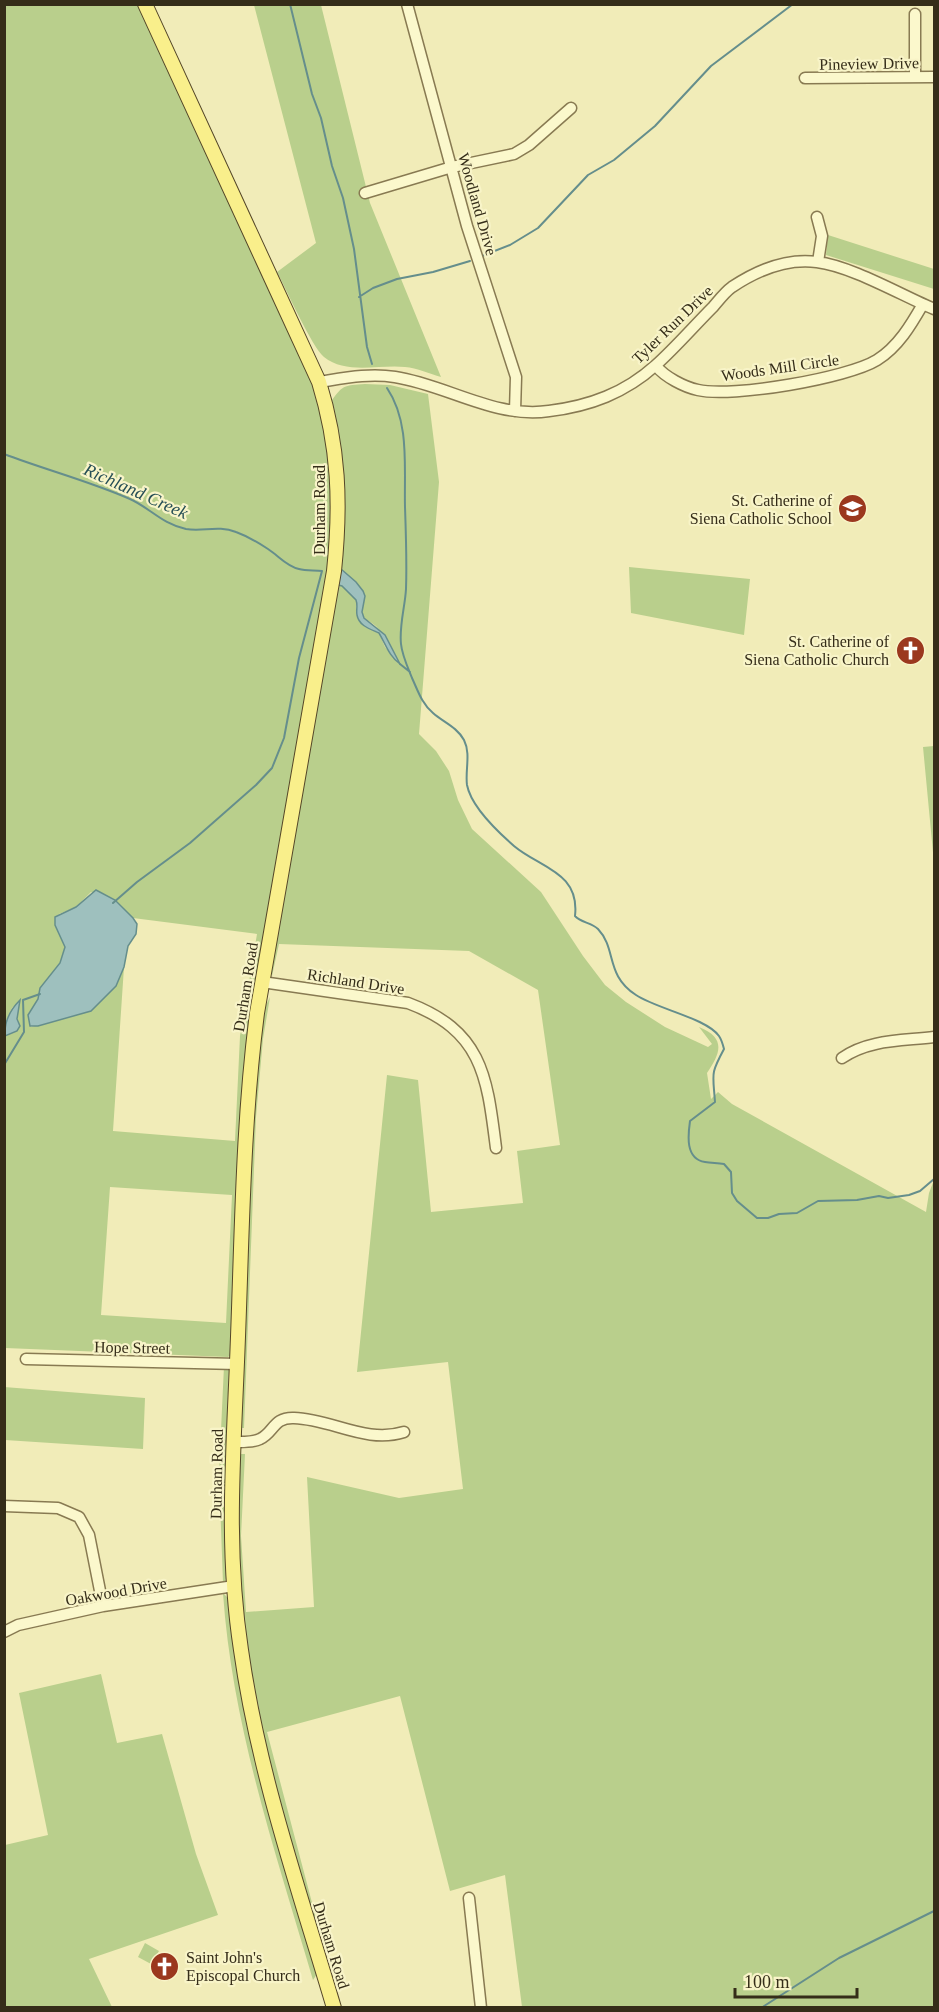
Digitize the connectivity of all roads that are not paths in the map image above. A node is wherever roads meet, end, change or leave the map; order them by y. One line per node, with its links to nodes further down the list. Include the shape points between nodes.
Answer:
1 (145, 4): 15 (main road, Durham Road)
2 (408, 4): 8 (street, Woodland Drive)
3 (915, 14): 4 (street)
4 (915, 77): 5 (street, Pineview Drive); 6 (street, Pineview Drive)
5 (934, 77)
6 (805, 78)
7 (572, 108): 8 (street, via 530,145 514,153)
8 (452, 166): 9 (street); 16 (street, Woodland Drive, via 516,377)
9 (366, 193)
10 (817, 217): 11 (street, via 822,236)
11 (818, 262): 12 (street, Tyler Run Drive); 14 (street, Tyler Run Drive, via 793,261 762,271 730,288)
12 (923, 304): 13 (street, Tyler Run Drive); 14 (street, Woods Mill Circle, via 893,348 876,361 837,376 724,392 698,390 662,373)
13 (934, 309)
14 (656, 366): 16 (street, Tyler Run Drive, via 611,396 583,405 547,412)
15 (319, 382): 16 (street, Tyler Run Drive, via 367,374 397,377); 17 (main road, Durham Road, via 337,463 337,542)
16 (515, 411)
17 (262, 982): 20 (street, Richland Drive, via 408,1003 444,1020 476,1055 488,1093); 22 (main road, Durham Road, via 249,1075)
18 (934, 1037): 19 (street, via 869,1045)
19 (842, 1058)
20 (496, 1148)
21 (26, 1359): 22 (street, Hope Street)
22 (237, 1364): 24 (main road, Durham Road)
23 (404, 1432): 24 (street, via 382,1436 294,1418 276,1423 262,1439)
24 (232, 1442): 26 (main road, Durham Road)
25 (4, 1506): 27 (street, via 58,1508 79,1517 88,1535)
26 (234, 1586): 27 (street, Oakwood Drive); 30 (main road, Durham Road, via 255,1725)
27 (103, 1606): 28 (street, Oakwood Drive, via 18,1625)
28 (4, 1632)
29 (469, 1899): 31 (street)
30 (334, 2007)
31 (480, 2007)

